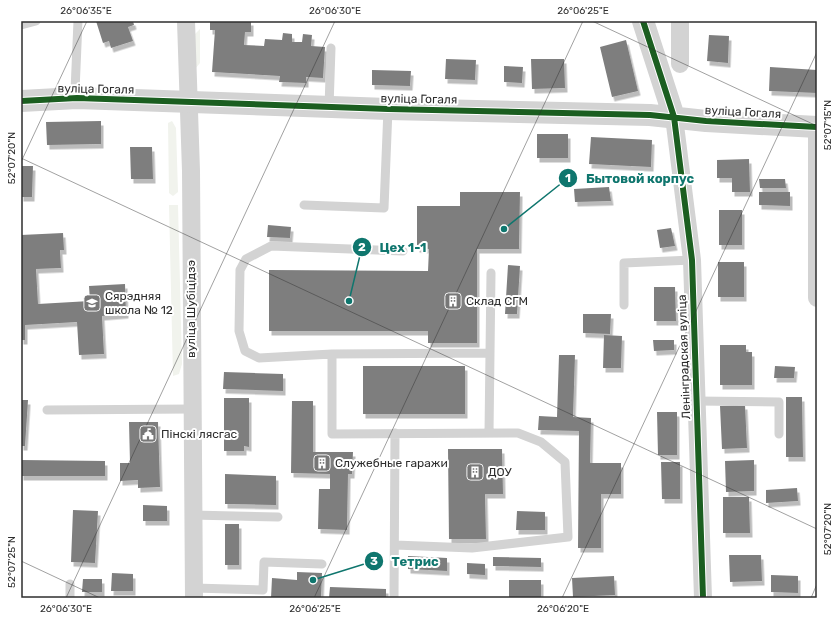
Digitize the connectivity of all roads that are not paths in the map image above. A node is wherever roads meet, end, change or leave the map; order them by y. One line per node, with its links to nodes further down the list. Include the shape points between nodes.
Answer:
1 (36, 21): 6 (lane)
2 (78, 21): 9 (lane, via 75,91)
3 (186, 21): 11 (street, вуліца Шубіцідзэ)
4 (643, 21): 14 (street)
5 (680, 21): 8 (street)
6 (21, 25)
7 (331, 48): 12 (lane)
8 (680, 64)
9 (77, 98): 10 (street, вуліца Гогаля); 11 (street, вуліца Гогаля)
10 (21, 101)
11 (189, 103): 12 (street, вуліца Гогаля); 26 (street, вуліца Шубіцідзэ)
12 (329, 107): 13 (street, вуліца Гогаля)
13 (388, 109): 14 (street, вуліца Гогаля); 17 (lane, via 384,208)
14 (674, 117): 15 (street, вуліца Гогаля, via 706,122); 19 (street, Ленінградская вуліца)
15 (817, 127)
16 (817, 136): 21 (street)
17 (304, 205)
18 (403, 251): 24 (lane, via 271,246 246,259 240,270 239,331 245,351 259,358)
19 (692, 260): 22 (lane, via 624,263); 25 (street, Ленінградская вуліца)
20 (491, 273): 23 (lane)
21 (817, 298)
22 (624, 305)
23 (490, 352): 24 (lane); 29 (lane)
24 (332, 354): 28 (lane, via 332,434)
25 (696, 401): 30 (lane, via 779,402); 39 (street, Ленінградская вуліца)
26 (192, 409): 27 (lane); 31 (street, вуліца Шубіцідзэ)
27 (48, 410)
28 (395, 433): 29 (lane); 33 (lane)
29 (489, 433): 33 (lane, via 518,433 541,442 565,462 568,537 472,548)
30 (779, 434)
31 (192, 514): 32 (lane); 36 (street, вуліца Шубіцідзэ)
32 (278, 517)
33 (395, 545): 38 (lane)
34 (322, 564): 36 (lane, via 264,562 263,590)
35 (70, 584): 37 (lane)
36 (194, 593)
37 (70, 598)
38 (394, 598)
39 (703, 598)

